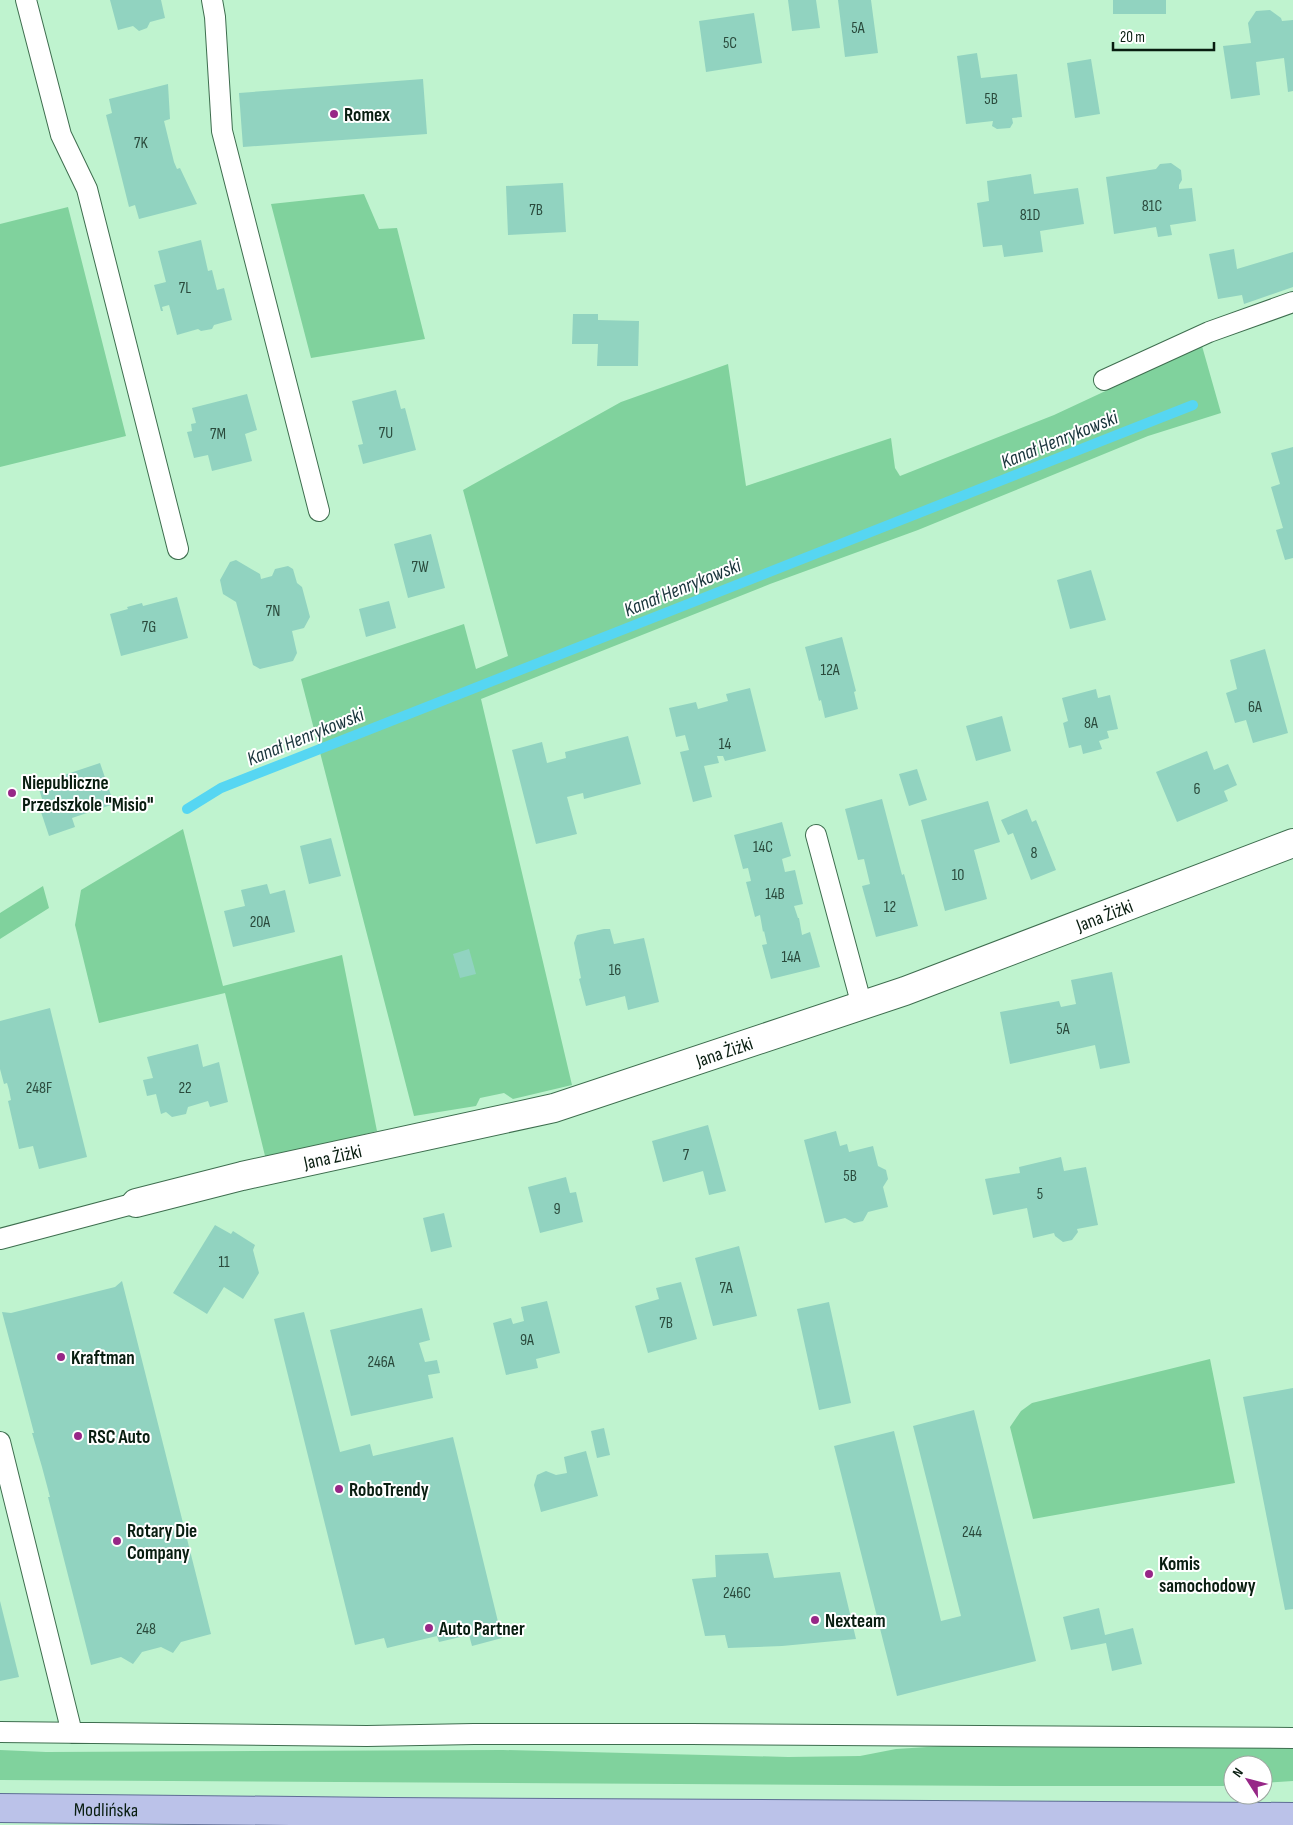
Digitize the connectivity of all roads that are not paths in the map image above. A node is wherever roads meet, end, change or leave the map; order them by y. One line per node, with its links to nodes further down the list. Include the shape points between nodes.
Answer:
1 (26, 0): 6 (lane, via 62,135 87,189)
2 (212, 0): 5 (lane, via 222,131)
3 (1293, 302): 4 (lane, via 1209,332)
4 (1104, 380)
5 (319, 511)
6 (178, 549)
7 (816, 835): 9 (lane)
8 (1293, 843): 9 (street, Jana Żiżki)
9 (862, 1006): 10 (street, Jana Żiżki, via 554,1108 242,1176)
10 (136, 1203): 11 (lane)
11 (0, 1238)
12 (0, 1442): 14 (lane)
13 (0, 1732): 14 (lane)
14 (72, 1733): 15 (lane)
15 (1293, 1738)
16 (0, 1808): 17 (main road, Modlińska)
17 (1293, 1817)

